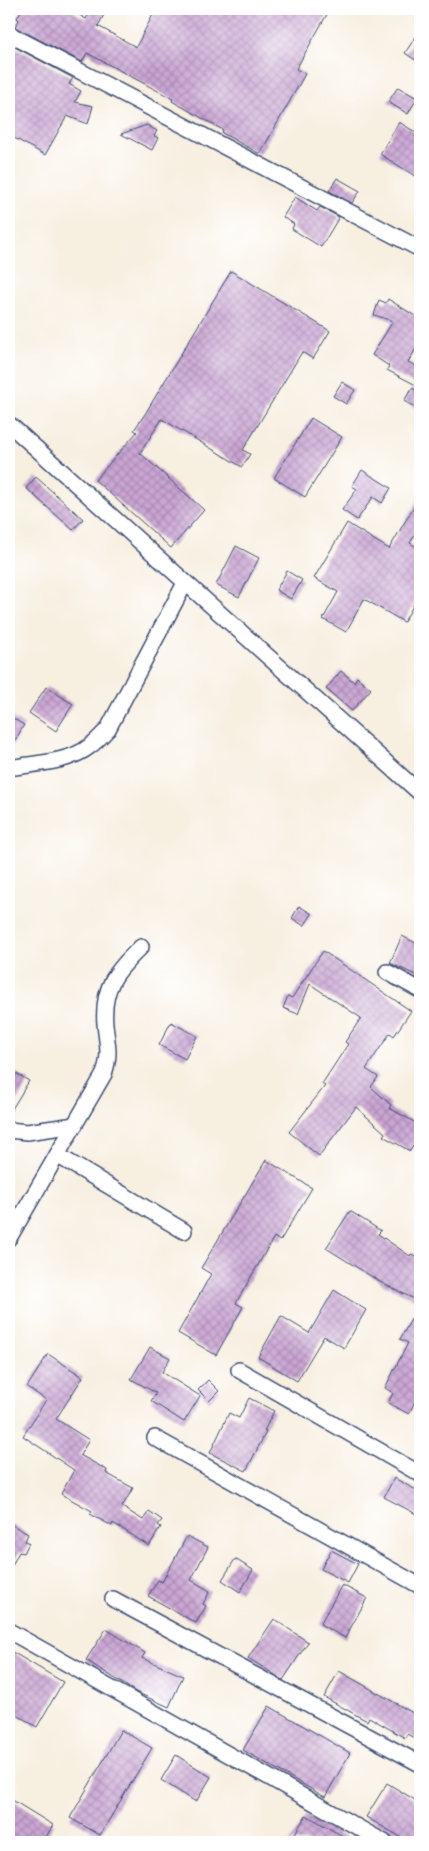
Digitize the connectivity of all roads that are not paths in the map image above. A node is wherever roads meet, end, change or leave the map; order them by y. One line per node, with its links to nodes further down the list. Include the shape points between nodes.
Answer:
1 (9, 34): 2 (street)
2 (420, 249)
3 (9, 424): 4 (street)
4 (185, 583): 5 (street, via 108,730 78,753 53,761); 6 (street)
5 (9, 766)
6 (420, 793)
7 (141, 947): 10 (street, via 122,966 108,990 105,1023 109,1058 104,1074)
8 (387, 972): 9 (street)
9 (420, 990)
10 (75, 1125): 11 (street, via 27,1132); 12 (street)
11 (9, 1130)
12 (57, 1155): 13 (street); 14 (street)
13 (184, 1231)
14 (9, 1238)
15 (239, 1370): 17 (street)
16 (155, 1438): 18 (street)
17 (420, 1474)
18 (420, 1586)
19 (113, 1599): 21 (street)
20 (9, 1631): 22 (street)
21 (420, 1764)
22 (384, 1842)

